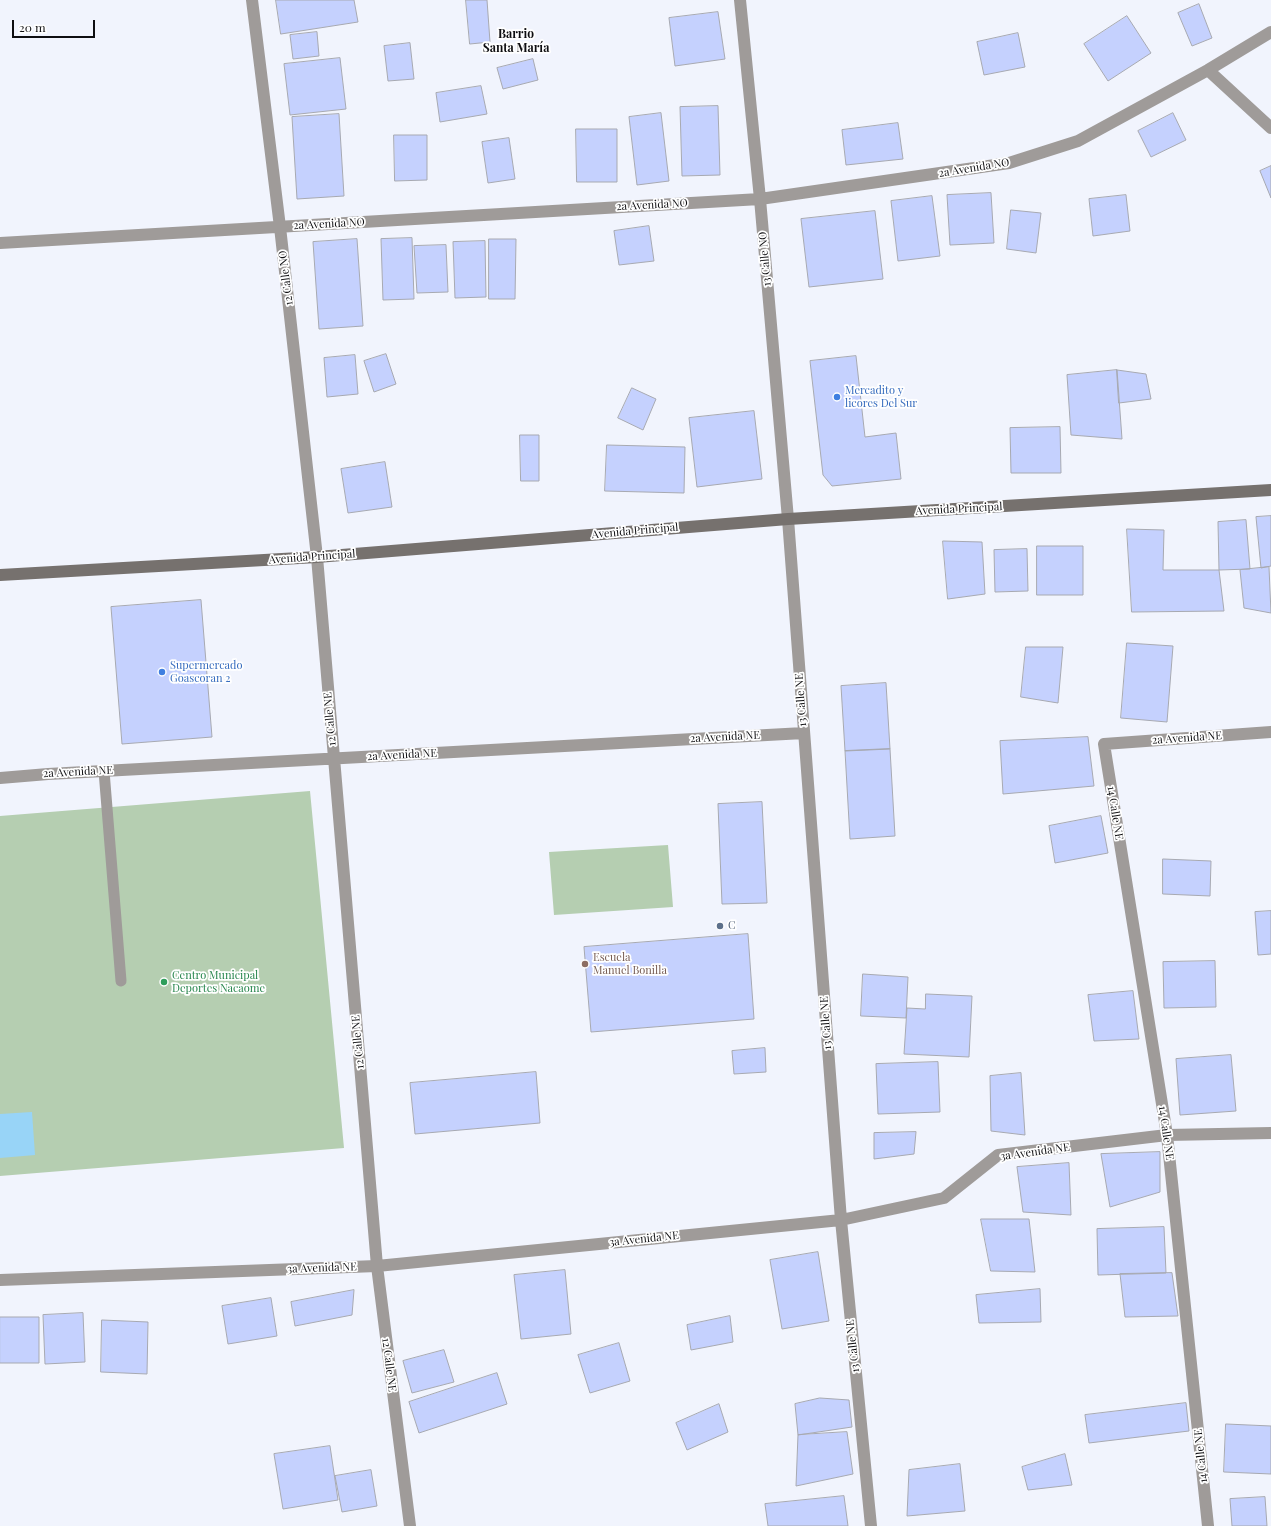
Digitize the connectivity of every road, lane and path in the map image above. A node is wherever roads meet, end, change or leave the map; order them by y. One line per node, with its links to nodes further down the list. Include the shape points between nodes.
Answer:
1 (252, 0): 7 (street, 12 Calle NO)
2 (740, 0): 6 (street, 13 Calle NO)
3 (1271, 32): 4 (street, 2a Avenida NO)
4 (1208, 70): 5 (street); 6 (street, 2a Avenida NO, via 1078,141 1009,163)
5 (1271, 128)
6 (760, 199): 7 (street, 2a Avenida NO); 10 (street, 13 Calle NO)
7 (280, 227): 8 (street, 2a Avenida NO); 11 (street, 12 Calle NO)
8 (0, 243)
9 (1271, 490): 10 (street, Avenida Principal)
10 (788, 519): 11 (street, Avenida Principal); 14 (street, 13 Calle NE)
11 (318, 557): 12 (street, Avenida Principal); 16 (street, 12 Calle NE)
12 (0, 575)
13 (1271, 732): 15 (street, 2a Avenida NE)
14 (804, 733): 16 (street, 2a Avenida NE); 22 (street, 13 Calle NE)
15 (1104, 744): 21 (street, 14 Calle NE)
16 (333, 758): 17 (street, 2a Avenida NE); 23 (street, 12 Calle NE)
17 (104, 771): 18 (street, 2a Avenida NE); 19 (lane)
18 (0, 778)
19 (121, 981)
20 (1271, 1133): 21 (street, 3a Avenida NE)
21 (1167, 1135): 22 (street, 3a Avenida NE, via 998,1155 944,1198); 27 (street, 14 Calle NE)
22 (840, 1220): 23 (street, 3a Avenida NE); 26 (street, 13 Calle NE)
23 (377, 1266): 24 (street, 3a Avenida NE); 25 (street, 12 Calle NE)
24 (0, 1280)
25 (410, 1526)
26 (871, 1526)
27 (1208, 1526)

